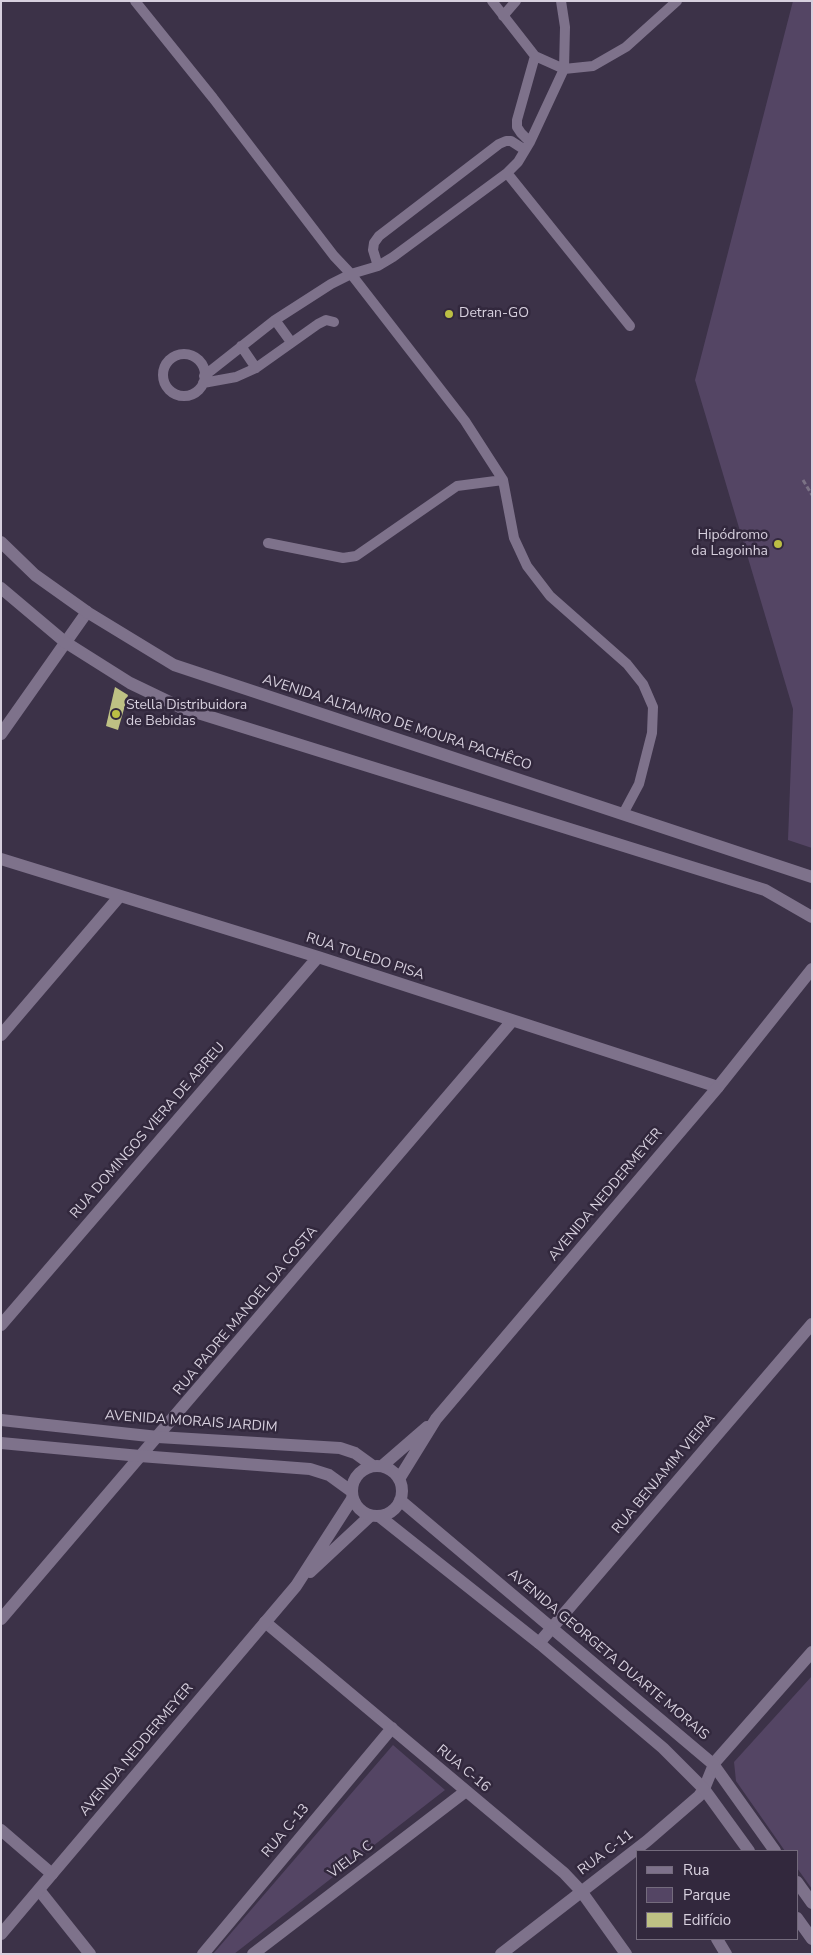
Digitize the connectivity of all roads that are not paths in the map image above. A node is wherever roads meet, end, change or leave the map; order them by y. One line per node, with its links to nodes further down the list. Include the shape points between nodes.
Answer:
1 (135, 1): 12 (lane)
2 (492, 1): 6 (lane)
3 (516, 1): 6 (lane)
4 (561, 1): 8 (lane, via 565,27)
5 (677, 1): 8 (lane, via 626,47 593,66)
6 (503, 16): 7 (lane)
7 (535, 56): 8 (lane); 9 (lane, via 517,120 517,127)
8 (564, 69): 9 (lane)
9 (527, 146): 10 (lane); 11 (lane, via 511,141 499,144 379,236 373,250)
10 (507, 173): 11 (lane); 15 (lane)
11 (378, 266): 12 (lane)
12 (351, 274): 13 (lane); 19 (lane, via 465,421)
13 (274, 320): 16 (lane); 17 (lane)
14 (334, 322): 16 (lane, via 326,320)
15 (630, 326)
16 (291, 342): 18 (lane)
17 (241, 346): 18 (lane); 18 (lane, via 203,379 236,377)
18 (256, 368)
19 (503, 480): 21 (lane, via 457,486 356,556 343,558); 26 (lane, via 514,538 527,566 550,596 627,664 644,684 653,707 652,733 639,784)
20 (1, 542): 23 (street, AVENIDA ALTAMIRO DE MOURA PACHÊCO, via 35,575)
21 (268, 543)
22 (1, 588): 24 (street)
23 (87, 612): 24 (street); 26 (street, AVENIDA ALTAMIRO DE MOURA PACHÊCO, via 174,665)
24 (65, 642): 25 (street); 30 (street, via 130,683 182,708 765,890)
25 (1, 734)
26 (623, 814): 28 (street, AVENIDA ALTAMIRO DE MOURA PACHÊCO)
27 (1, 859): 29 (street, RUA TOLEDO PISA)
28 (812, 877)
29 (119, 896): 31 (street, RUA TOLEDO PISA); 36 (street)
30 (812, 917)
31 (318, 957): 35 (street, RUA TOLEDO PISA); 39 (street, RUA DOMINGOS VIERA DE ABREU)
32 (812, 969): 34 (street, AVENIDA NEDDERMEYER)
33 (812, 981): 34 (street, AVENIDA NEDDERMEYER)
34 (798, 989): 37 (street, AVENIDA NEDDERMEYER)
35 (512, 1021): 37 (street, RUA TOLEDO PISA); 42 (street, RUA PADRE MANOEL DA COSTA)
36 (1, 1035)
37 (718, 1087): 40 (street, AVENIDA NEDDERMEYER)
38 (812, 1324): 53 (street, RUA BENJAMIM VIEIRA)
39 (1, 1325)
40 (436, 1419): 45 (street, AVENIDA NEDDERMEYER); 46 (street, AVENIDA NEDDERMEYER)
41 (1, 1420): 42 (street, AVENIDA MORAIS JARDIM)
42 (158, 1437): 44 (street, RUA PADRE MANOEL DA COSTA); 45 (street, AVENIDA MORAIS JARDIM, via 340,1448)
43 (1, 1443): 44 (street)
44 (140, 1456): 47 (street, via 310,1469 329,1474); 51 (street, RUA PADRE MANOEL DA COSTA)
45 (378, 1466): 46 (street, via 389,1468); 47 (street, via 355,1477)
46 (399, 1479): 48 (street)
47 (352, 1495): 49 (street, via 356,1507); 50 (street, AVENIDA NEDDERMEYER)
48 (400, 1500): 49 (street, via 392,1511); 53 (street, AVENIDA GEORGETA DUARTE MORAIS)
49 (375, 1516): 50 (street, AVENIDA NEDDERMEYER); 54 (street)
50 (296, 1586): 52 (street, AVENIDA NEDDERMEYER)
51 (1, 1619)
52 (265, 1622): 58 (street, RUA C-16); 67 (street, AVENIDA NEDDERMEYER)
53 (553, 1627): 54 (street, RUA BENJAMIM VIEIRA); 56 (street, AVENIDA GEORGETA DUARTE MORAIS)
54 (539, 1643): 57 (street)
55 (812, 1652): 59 (street)
56 (629, 1692): 57 (street); 59 (street, AVENIDA GEORGETA DUARTE MORAIS)
57 (615, 1707): 60 (street)
58 (392, 1728): 61 (street, RUA C-16); 77 (street, RUA C-13)
59 (713, 1764): 60 (street, RUA C-11); 65 (street, AVENIDA GEORGETA DUARTE MORAIS)
60 (704, 1789): 63 (street, RUA C-11); 64 (street)
61 (466, 1791): 70 (street, RUA C-16); 78 (street, VIELA C)
62 (1, 1830): 67 (street)
63 (650, 1846)
64 (748, 1850)
65 (774, 1850)
66 (636, 1855): 70 (street, RUA C-11)
67 (52, 1874): 69 (street, AVENIDA NEDDERMEYER)
68 (798, 1883): 71 (street)
69 (39, 1890): 73 (street, AVENIDA NEDDERMEYER); 76 (street)
70 (581, 1891): 79 (street, RUA C-11); 80 (street, RUA C-16)
71 (812, 1903)
72 (798, 1919): 74 (street)
73 (1, 1934)
74 (812, 1939)
75 (718, 1940): 81 (street)
76 (90, 1954)
77 (202, 1954)
78 (254, 1954)
79 (501, 1954)
80 (626, 1954)
81 (726, 1954)

